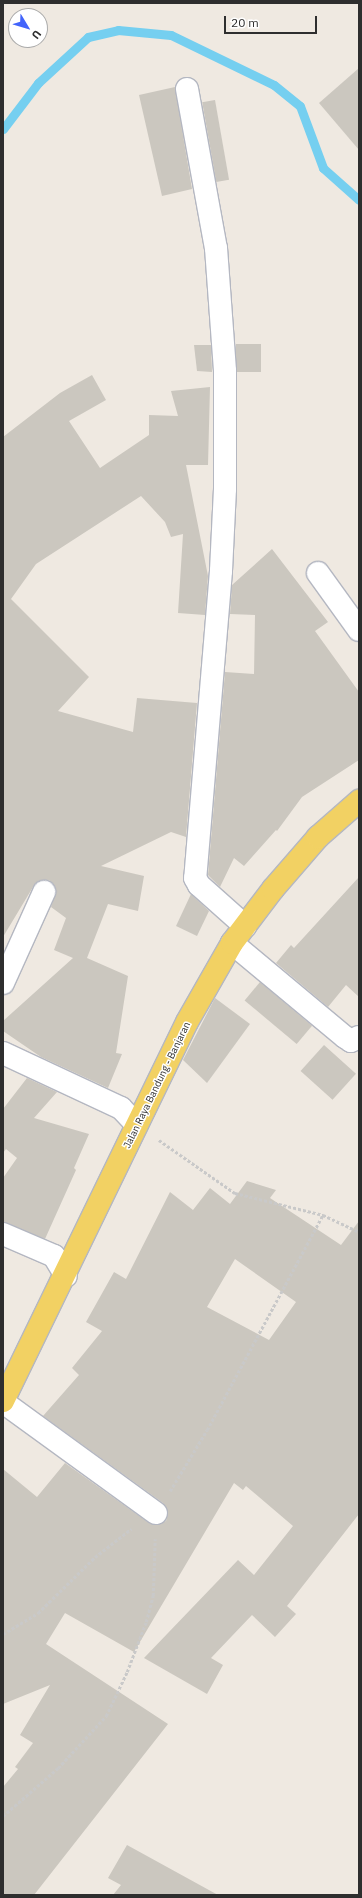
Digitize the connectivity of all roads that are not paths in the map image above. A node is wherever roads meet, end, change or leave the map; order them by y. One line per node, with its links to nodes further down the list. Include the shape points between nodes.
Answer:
1 (187, 89): 6 (street, via 216,248 225,371 225,489 221,571 196,878 198,885)
2 (318, 573): 3 (street)
3 (359, 630)
4 (359, 801): 6 (main road, Jalan Raya Bandung - Banjaran, via 318,837)
5 (44, 892): 8 (street)
6 (245, 926): 7 (main road, Jalan Raya Bandung - Banjaran)
7 (232, 943): 9 (street, via 345,1037 351,1041); 11 (main road, Jalan Raya Bandung - Banjaran, via 187,1022)
8 (3, 983)
9 (359, 1037)
10 (3, 1054): 11 (street, via 121,1108)
11 (137, 1124): 13 (main road, Jalan Raya Bandung - Banjaran)
12 (3, 1234): 13 (street, via 54,1256)
13 (66, 1276): 14 (main road, Jalan Raya Bandung - Banjaran)
14 (3, 1402): 15 (street)
15 (156, 1513)

